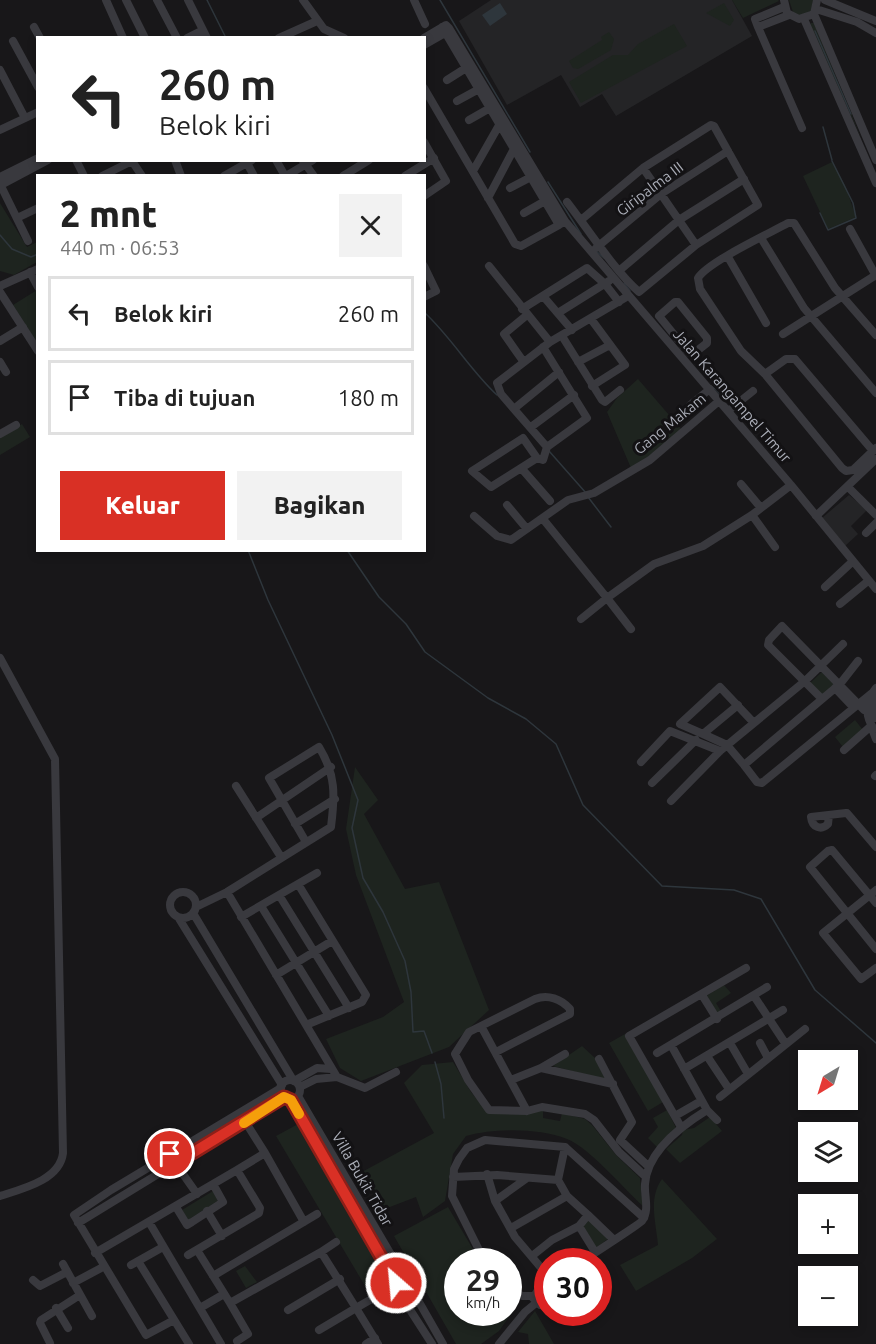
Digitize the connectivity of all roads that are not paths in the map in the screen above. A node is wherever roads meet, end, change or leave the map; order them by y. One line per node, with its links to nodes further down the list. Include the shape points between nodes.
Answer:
1 (106, 0): 22 (street)
2 (126, 0): 23 (street)
3 (157, 0): 24 (street)
4 (188, 0): 19 (street)
5 (303, 0): 11 (street)
6 (414, 0): 15 (street)
7 (825, 0): 10 (street)
8 (816, 7): 12 (street); 13 (street); 47 (street)
9 (786, 8): 13 (street); 42 (street, via 756,19)
10 (846, 8): 12 (street); 14 (street)
11 (315, 18): 20 (street); 25 (street)
12 (843, 18): 18 (street)
13 (804, 19): 46 (street)
14 (876, 21)
15 (425, 24)
16 (447, 26): 26 (street); 28 (street); 29 (street, Jalan Karangampel Timur); 40 (street, Jalan Karangampel Timur)
17 (34, 27): 21 (street)
18 (876, 33)
19 (205, 34)
20 (329, 34)
21 (39, 36)
22 (122, 36)
23 (144, 36)
24 (176, 36)
25 (282, 36)
26 (426, 37)
27 (13, 41): 32 (street)
28 (426, 43)
29 (466, 68): 31 (street); 33 (street, Jalan Karangampel Timur)
30 (0, 70): 38 (street)
31 (447, 80)
32 (36, 83)
33 (479, 89): 35 (street); 36 (street, Jalan Karangampel Timur)
34 (426, 91): 57 (street)
35 (457, 101)
36 (490, 108): 39 (street); 40 (street, Jalan Karangampel Timur)
37 (36, 113): 38 (street)
38 (25, 118): 41 (street)
39 (469, 120)
40 (502, 120): 44 (street, Jalan Karangampel Timur); 57 (street)
41 (1, 128)
42 (802, 128)
43 (426, 145): 48 (street)
44 (516, 145): 64 (street, Jalan Karangampel Timur); 71 (street); 79 (street, Jalan Karangampel Timur)
45 (728, 151): 56 (street, via 711,125); 65 (street); 69 (street, Giripalma III)
46 (862, 151): 47 (street); 66 (street)
47 (874, 151): 50 (street)
48 (434, 158): 62 (street); 70 (street, via 446,181)
49 (36, 159): 63 (street)
50 (876, 160)
51 (44, 162): 67 (street)
52 (130, 162): 58 (street)
53 (250, 162): 59 (street)
54 (366, 162): 61 (street)
55 (305, 164): 60 (street)
56 (643, 168): 69 (street); 77 (street)
57 (473, 171): 71 (street)
58 (108, 174)
59 (228, 174)
60 (289, 174)
61 (347, 174)
62 (408, 174)
63 (0, 177)
64 (531, 177): 68 (street); 72 (street, Jalan Karangampel Timur)
65 (744, 179): 78 (street); 83 (street, via 758,205)
66 (876, 183)
67 (0, 185): 76 (street)
68 (510, 188)
69 (661, 194): 78 (street); 84 (street, Giripalma III)
70 (426, 195)
71 (488, 198): 79 (street, via 516,246)
72 (545, 201): 75 (street); 79 (street, Jalan Karangampel Timur)
73 (567, 202): 77 (street)
74 (36, 209): 76 (street)
75 (524, 213)
76 (17, 218): 82 (street)
77 (581, 220): 84 (street)
78 (679, 220): 83 (street); 87 (street)
79 (562, 223): 84 (street, Jalan Karangampel Timur)
80 (850, 229): 90 (street)
81 (761, 238): 85 (street); 94 (street, via 794,223); 101 (street)
82 (28, 241)
83 (696, 245): 87 (street, via 639,292)
84 (595, 249): 87 (street); 91 (street, Jalan Karangampel Timur)
85 (728, 257): 103 (street); 119 (street, via 704,271 697,282 741,351)
86 (489, 266): 99 (street)
87 (620, 270)
88 (34, 271): 92 (street)
89 (426, 271): 95 (street, via 435,291)
90 (876, 275): 94 (street)
91 (608, 281): 96 (street, via 587,268); 97 (street, Jalan Karangampel Timur); 98 (street); 100 (street)
92 (0, 286)
93 (0, 292): 104 (street)
94 (842, 295): 101 (street); 107 (street)
95 (426, 296)
96 (543, 296): 99 (street); 100 (street)
97 (627, 296): 98 (street); 109 (street, Jalan Karangampel Timur)
98 (619, 302): 102 (street)
99 (525, 312): 111 (street); 114 (street, via 504,332)
100 (558, 313): 105 (street)
101 (810, 315): 106 (street); 124 (street)
102 (591, 319): 105 (street); 112 (street)
103 (766, 323)
104 (23, 327): 110 (street); 113 (street)
105 (572, 330): 108 (street)
106 (783, 334)
107 (876, 335)
108 (562, 336): 111 (street); 116 (street)
109 (673, 340): 109 (street, via 658,315 676,302 708,342 692,354); 121 (street, Jalan Karangampel Timur)
110 (0, 341)
111 (546, 344): 114 (street); 118 (street)
112 (610, 345): 116 (street); 120 (street, via 625,365)
113 (36, 348)
114 (523, 361): 128 (street, via 496,386)
115 (0, 362): 117 (street)
116 (578, 362): 120 (street)
117 (6, 372)
118 (559, 372): 125 (street); 128 (street)
119 (765, 374): 134 (street, via 846,471); 134 (street, via 786,359 795,359)
120 (592, 386): 122 (street, via 604,402)
121 (710, 389): 126 (street, Jalan Karangampel Timur); 127 (street)
122 (620, 390)
123 (753, 392): 129 (street)
124 (876, 393)
125 (574, 395): 131 (street); 133 (street, via 587,418)
126 (719, 401): 129 (street, Jalan Karangampel Timur); 148 (street, Gang Makam, via 657,455 586,495 568,500)
127 (690, 405)
128 (515, 408): 131 (street)
129 (728, 411): 139 (street, Jalan Karangampel Timur)
130 (16, 425): 132 (street)
131 (531, 427): 133 (street)
132 (1, 430)
133 (547, 449): 135 (street, via 543,460)
134 (874, 456): 137 (street); 140 (street)
135 (537, 458): 136 (street); 136 (street, via 523,438 472,471 491,487)
136 (522, 469): 141 (street)
137 (876, 474)
138 (741, 484): 143 (street)
139 (791, 485): 143 (street); 147 (street, Jalan Karangampel Timur)
140 (848, 487): 145 (street); 147 (street)
141 (550, 501)
142 (507, 505): 150 (street)
143 (761, 508): 144 (street)
144 (752, 515): 152 (street); 157 (street, via 694,550 654,564)
145 (876, 515)
146 (474, 516): 150 (street, Gang Makam, via 504,540 511,540)
147 (816, 516): 153 (street, Jalan Karangampel Timur)
148 (543, 519): 150 (street, Gang Makam); 157 (street)
149 (876, 523): 151 (street)
150 (527, 529)
151 (866, 533)
152 (775, 547)
153 (852, 562): 154 (street, Jalan Karangampel Timur); 155 (street)
154 (868, 581): 156 (street, Jalan Karangampel Timur); 158 (street)
155 (825, 587)
156 (876, 590)
157 (607, 598): 159 (street); 160 (street)
158 (840, 604)
159 (581, 619)
160 (631, 629)
161 (843, 644): 164 (street)
162 (0, 658): 264 (street, via 55,759 63,1154 61,1163 50,1175)
163 (858, 661): 166 (street)
164 (823, 666): 165 (street); 165 (street, via 781,627 768,645); 166 (street)
165 (805, 681): 168 (street); 172 (street)
166 (838, 686): 168 (street); 170 (street)
167 (875, 692): 170 (street); 171 (street)
168 (822, 699): 179 (street)
169 (738, 705): 172 (street); 174 (street); 174 (street, via 718,688 680,724)
170 (855, 705): 171 (street); 179 (street, via 762,783)
171 (872, 714): 173 (street)
172 (754, 723): 176 (street)
173 (874, 729): 175 (street); 177 (street)
174 (699, 737): 176 (street); 178 (street, via 670,731); 181 (street)
175 (876, 740)
176 (724, 748): 179 (street); 184 (street)
177 (844, 750)
178 (641, 762)
179 (744, 765)
180 (331, 767): 183 (street); 185 (street); 185 (street, via 319,747 269,778)
181 (652, 783)
182 (236, 786): 188 (street)
183 (335, 799): 189 (street); 190 (street, via 331,827)
184 (672, 801)
185 (281, 802): 188 (street); 189 (street)
186 (846, 813): 187 (street); 191 (street); 192 (street)
187 (829, 815)
188 (256, 818): 193 (street)
189 (295, 824): 190 (street)
190 (306, 842): 193 (street)
191 (876, 847)
192 (876, 852)
193 (281, 857): 198 (street)
194 (317, 873): 195 (street)
195 (298, 884): 197 (street); 205 (street)
196 (873, 892): 199 (street); 202 (street); 202 (street, via 828,850 810,870)
197 (279, 895): 200 (street); 207 (street)
198 (229, 896): 201 (street); 204 (street)
199 (876, 903)
200 (261, 906): 204 (street); 208 (street)
201 (194, 910): 203 (street, via 186,918); 203 (street, Villa Bukit Tidar, via 192,896 178,893 170,905); 240 (street, Villa Bukit Tidar)
202 (846, 912): 206 (street); 210 (street, via 824,934 861,979)
203 (178, 917): 240 (street, Villa Bukit Tidar)
204 (241, 917): 211 (street)
205 (332, 941): 207 (street); 215 (street, via 366,995 365,1000)
206 (876, 949)
207 (315, 951): 208 (street); 215 (street)
208 (296, 963): 211 (street); 217 (street)
209 (746, 968): 213 (street)
210 (874, 974)
211 (276, 975): 220 (street)
212 (767, 987): 214 (street)
213 (702, 995): 218 (street); 246 (street, via 629,1039)
214 (754, 996): 218 (street); 219 (street)
215 (349, 1008): 217 (street)
216 (783, 1010): 219 (street)
217 (328, 1016): 220 (street)
218 (717, 1018): 226 (street)
219 (769, 1018): 224 (street); 225 (street)
220 (306, 1025): 237 (street)
221 (481, 1026): 227 (street); 227 (street, via 540,997 558,999 570,1009 570,1014); 245 (street, via 469,1032 455,1054 468,1080 489,1110)
222 (805, 1029): 225 (street)
223 (760, 1042): 231 (street)
224 (730, 1043): 230 (street); 236 (street)
225 (784, 1043): 231 (street)
226 (671, 1045): 228 (street); 234 (street)
227 (496, 1052): 238 (street)
228 (657, 1053)
229 (565, 1054): 233 (street)
230 (708, 1056): 234 (street); 241 (street)
231 (768, 1058): 236 (street)
232 (599, 1059): 239 (street)
233 (541, 1068): 238 (street); 239 (street)
234 (684, 1069): 243 (street)
235 (396, 1072): 237 (street, via 365,1089)
236 (748, 1074): 241 (street)
237 (332, 1075): 240 (street, via 317,1068)
238 (511, 1080): 245 (street)
239 (613, 1084): 250 (street, via 632,1122)
240 (290, 1089): 247 (street); 295 (street, Villa Bukit Tidar)
241 (729, 1089): 242 (street)
242 (720, 1097)
243 (702, 1101): 244 (street); 246 (street)
244 (707, 1110): 248 (street); 249 (street)
245 (527, 1112): 250 (street, via 542,1107 585,1114)
246 (675, 1116): 249 (street)
247 (243, 1118): 252 (street); 253 (street); 254 (street)
248 (717, 1120)
249 (681, 1126): 255 (street)
250 (615, 1141): 255 (street); 259 (street)
251 (565, 1147): 258 (street, via 485,1140 467,1148); 261 (street); 271 (street)
252 (265, 1153): 256 (street); 273 (street)
253 (170, 1154): 254 (street); 274 (street, via 82,1208 74,1215)
254 (176, 1163): 263 (street); 274 (street)
255 (647, 1165): 259 (street)
256 (237, 1170): 262 (street); 277 (street, via 260,1211)
257 (487, 1174): 258 (street); 260 (street); 266 (street)
258 (453, 1176): 281 (street, via 454,1204)
259 (646, 1177): 271 (street)
260 (527, 1178): 261 (street); 266 (street)
261 (558, 1180): 265 (street)
262 (213, 1184): 263 (street); 268 (street, via 223,1202)
263 (196, 1194): 267 (street)
264 (0, 1196)
265 (567, 1196): 270 (street); 276 (street)
266 (495, 1201): 276 (street)
267 (176, 1206): 268 (street, via 187,1225); 272 (street)
268 (207, 1211): 277 (street)
269 (317, 1214): 273 (street)
270 (588, 1215): 275 (street); 278 (street)
271 (644, 1218): 278 (street)
272 (149, 1222): 280 (street); 286 (street)
273 (304, 1222): 291 (street)
274 (78, 1223): 286 (street)
275 (579, 1226): 282 (street); 288 (street)
276 (511, 1228): 288 (street)
277 (222, 1236): 284 (street)
278 (613, 1239): 283 (street)
279 (336, 1242): 285 (street)
280 (163, 1247): 301 (street); 305 (street, via 134,1263)
281 (478, 1248)
282 (593, 1248)
283 (601, 1248)
284 (197, 1250): 287 (street); 291 (street)
285 (321, 1252): 292 (street); 298 (street)
286 (95, 1253): 290 (street)
287 (188, 1255)
288 (532, 1256): 289 (street)
289 (534, 1258)
290 (103, 1266): 294 (street); 308 (street)
291 (213, 1276): 296 (street)
292 (340, 1279): 302 (street); 303 (street)
293 (33, 1280): 294 (street, via 40,1286 65,1268)
294 (73, 1283): 297 (street)
295 (402, 1284): 302 (street); 316 (street, via 405,1302); 317 (street)
296 (224, 1294): 298 (street); 301 (street)
297 (80, 1296): 300 (street); 304 (street)
298 (230, 1303): 309 (street, via 248,1334)
299 (534, 1307): 318 (street)
300 (56, 1308): 306 (street); 311 (street, via 40,1323)
301 (200, 1308): 314 (street)
302 (356, 1308): 307 (street); 310 (street)
303 (288, 1310)
304 (92, 1316)
305 (174, 1320): 308 (street); 313 (street)
306 (68, 1328)
307 (319, 1330)
308 (146, 1335): 312 (street)
309 (237, 1341)
310 (376, 1341): 315 (street)
311 (50, 1343)
312 (151, 1344)
313 (189, 1344)
314 (220, 1344)
315 (366, 1344)
316 (432, 1344)
317 (443, 1344)
318 (499, 1344)

